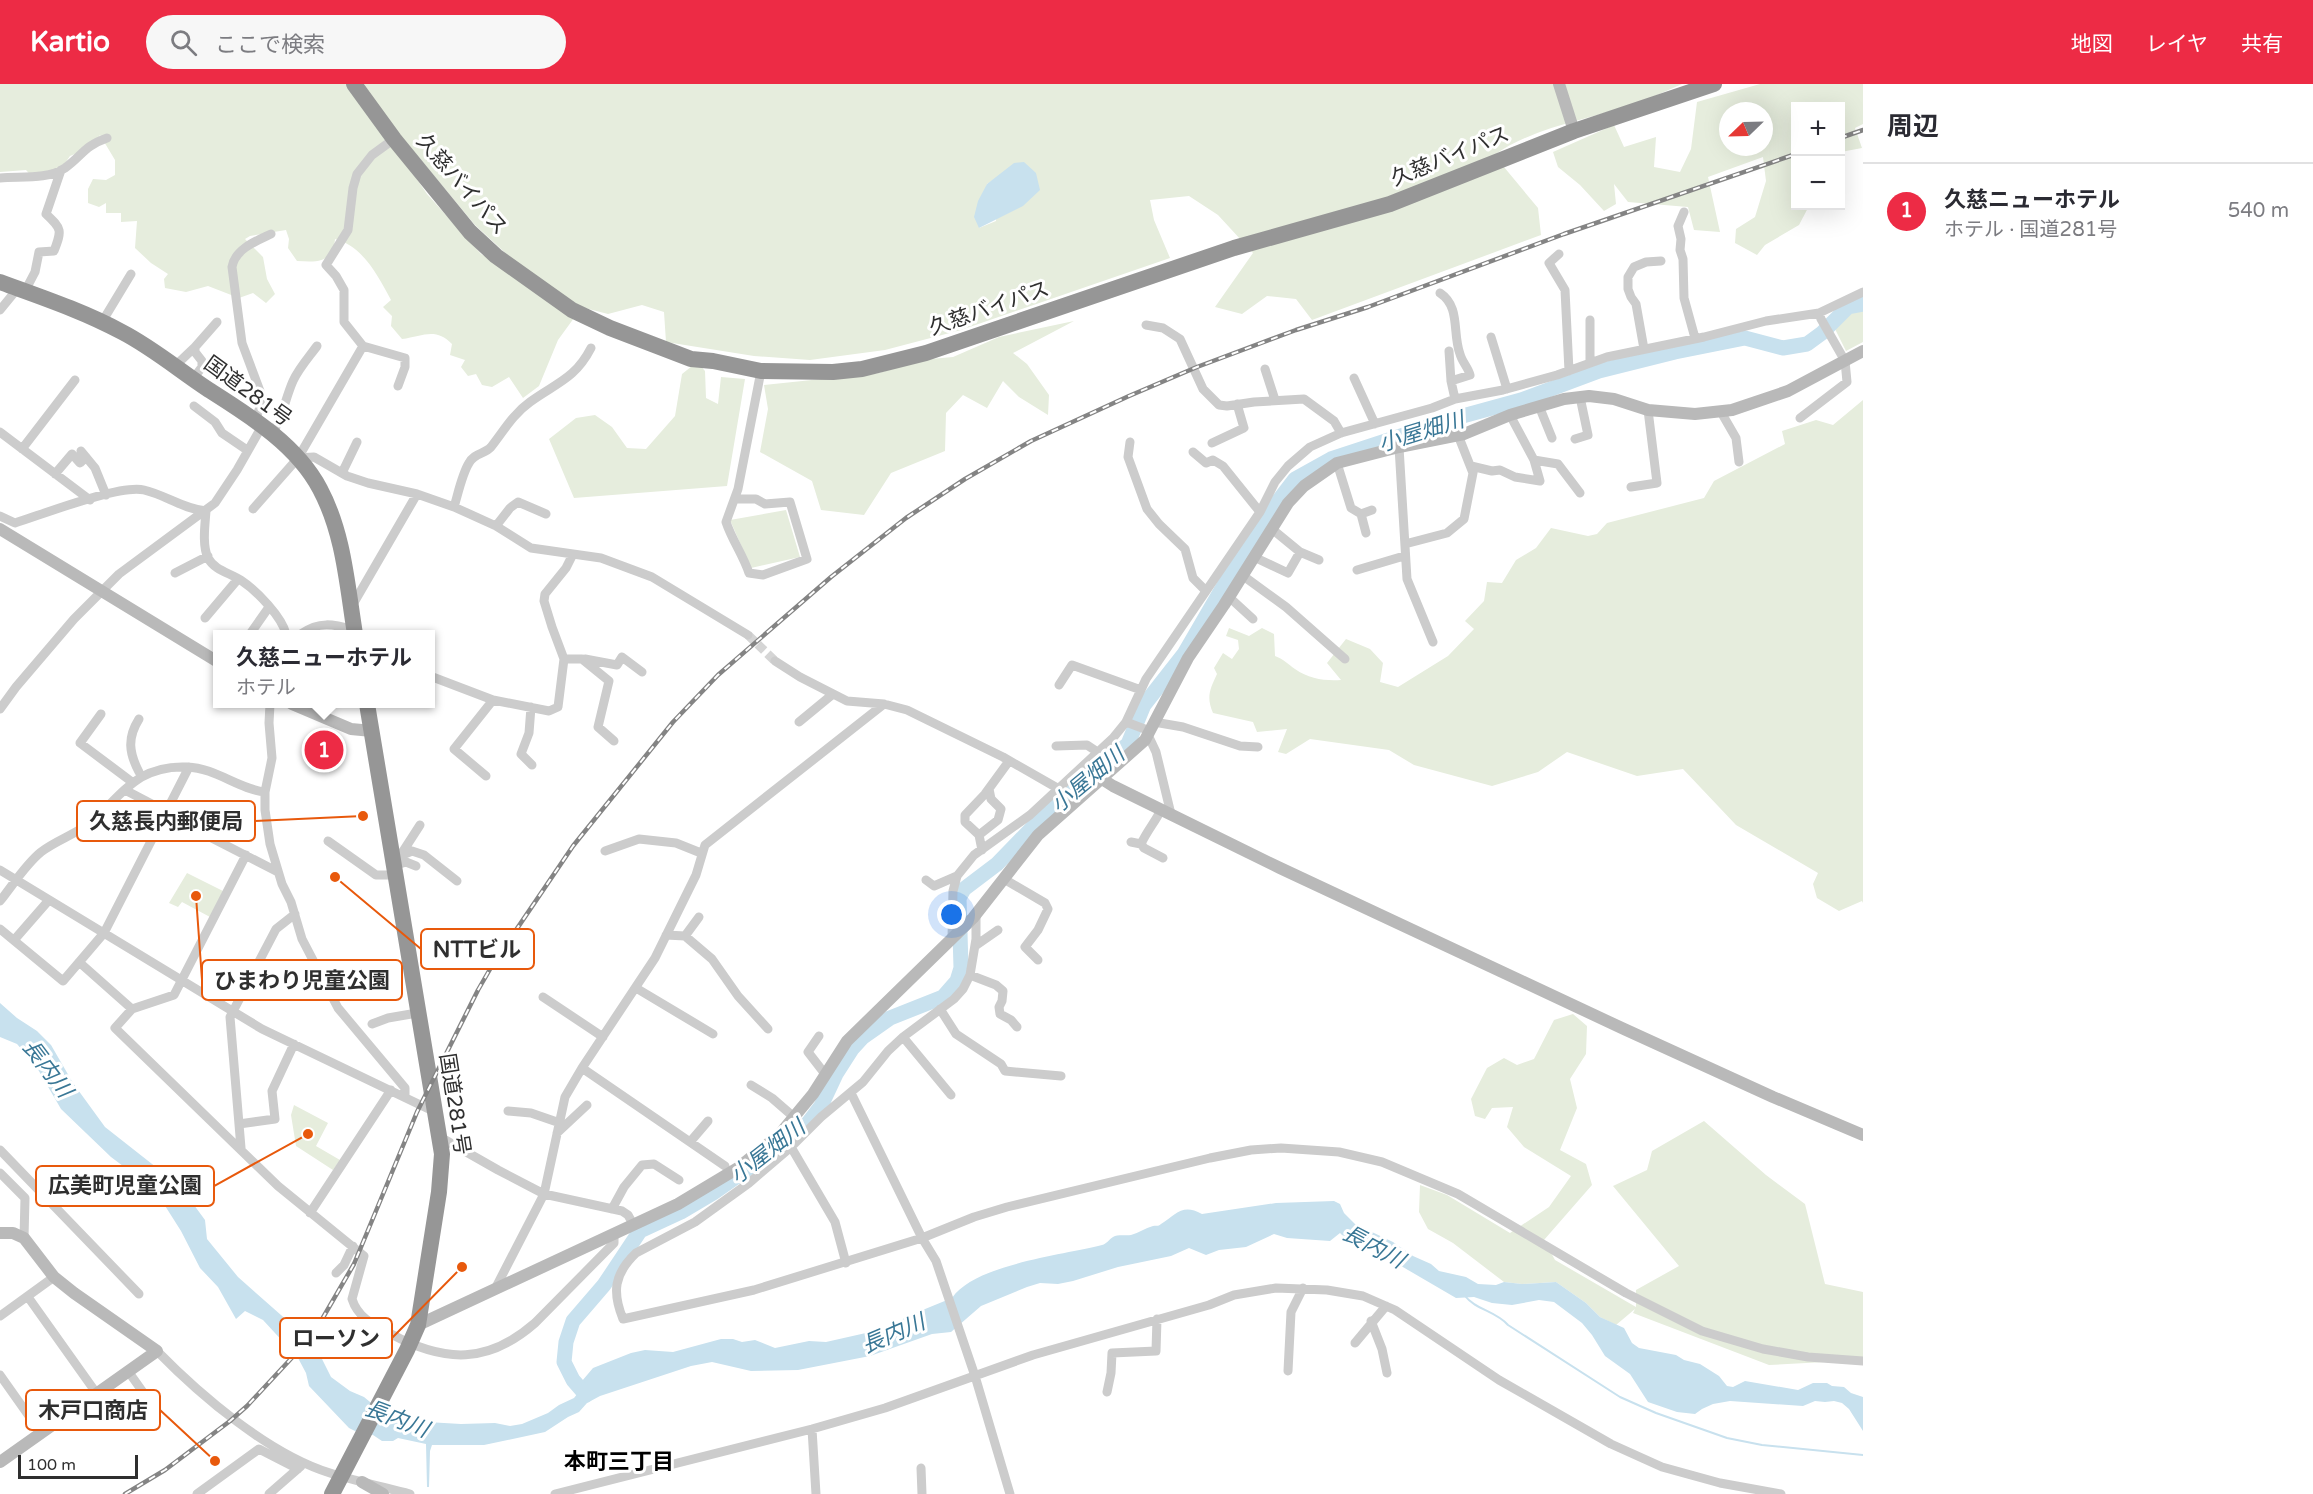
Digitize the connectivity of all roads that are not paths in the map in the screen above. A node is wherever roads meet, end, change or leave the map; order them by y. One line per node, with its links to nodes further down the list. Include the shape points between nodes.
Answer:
1 (354, 84): 6 (highway, 久慈バイパス)
2 (1559, 84): 4 (street)
3 (1714, 84): 4 (highway, 久慈バイパス)
4 (1574, 131): 37 (highway, 久慈バイパス, via 1390,204 1234,248 926,353 862,369)
5 (107, 138): 7 (street, via 82,151)
6 (394, 139): 27 (street, via 372,155 357,174 348,230 326,265 344,290 344,322); 37 (highway, 久慈バイパス, via 487,248 572,310 691,359)
7 (61, 170): 8 (street, via 42,176); 15 (street, via 46,214 61,234 54,250 39,252 35,272)
8 (0, 178)
9 (1684, 212): 25 (street, via 1678,226 1684,298)
10 (271, 234): 56 (street, via 244,248 234,258 232,267 242,343 263,399)
11 (1559, 254): 38 (street, via 1549,262 1565,290)
12 (1661, 261): 30 (street, via 1634,267 1628,277)
13 (131, 274): 21 (street)
14 (0, 282): 15 (highway, 国道281号)
15 (22, 290): 18 (street); 21 (highway, 国道281号)
16 (1863, 292): 19 (street)
17 (1440, 293): 42 (street, via 1448,298 1454,313 1460,354 1470,375)
18 (0, 310)
19 (1820, 316): 25 (street, via 1766,321); 33 (street)
20 (1590, 320): 34 (street)
21 (102, 322): 35 (highway, 国道281号)
22 (217, 322): 28 (street)
23 (1146, 325): 48 (street, via 1163,328 1180,339 1203,389 1219,405)
24 (1491, 337): 44 (street)
25 (1695, 338): 30 (street)
26 (317, 346): 56 (street, via 297,373 282,418)
27 (363, 346): 43 (street, via 405,358); 69 (street)
28 (195, 347): 35 (street); 40 (street, via 202,361)
29 (591, 348): 82 (street, via 584,363 569,378 528,403 489,450 475,455 468,463)
30 (1644, 349): 34 (street)
31 (1449, 351): 42 (street)
32 (1863, 351): 33 (street)
33 (1845, 361): 52 (street, via 1788,391); 54 (street, via 1847,382)
34 (1590, 363): 38 (street)
35 (175, 366): 40 (highway, 国道281号)
36 (1264, 369): 47 (street)
37 (761, 371): 80 (street)
38 (1569, 371): 44 (street)
39 (1354, 378): 55 (street)
40 (193, 379): 56 (highway, 国道281号)
41 (75, 380): 66 (street)
42 (1451, 381): 46 (street)
43 (398, 386)
44 (1507, 388): 46 (street)
45 (1580, 397): 50 (street); 51 (street, via 1614,399); 61 (street, via 1588,435)
46 (1455, 399): 55 (street)
47 (1275, 400): 48 (street); 58 (street, via 1305,399 1334,421)
48 (1237, 404): 64 (street, via 1244,428)
49 (194, 406): 67 (street)
50 (1539, 406): 53 (street); 60 (street)
51 (1648, 410): 52 (street); 76 (street, via 1657,483)
52 (1721, 412): 71 (street, via 1736,438)
53 (1510, 415): 59 (street); 70 (street)
54 (1800, 417)
55 (1375, 424): 58 (street)
56 (263, 427): 67 (street); 69 (highway, 国道281号)
57 (0, 432): 66 (street)
58 (1341, 433): 86 (street, via 1296,458 1275,482)
59 (1458, 435): 65 (street); 73 (street)
60 (1552, 438)
61 (1575, 439)
62 (357, 442): 74 (street)
63 (1130, 442): 105 (street, via 1128,457 1147,509 1185,549 1192,578)
64 (1212, 443)
65 (1399, 447): 72 (street); 94 (street)
66 (22, 449): 75 (street)
67 (247, 450): 85 (street, via 226,489)
68 (1192, 452): 86 (street, via 1206,464 1213,460 1223,466)
69 (298, 458): 74 (street, via 314,457); 83 (street); 109 (highway, 国道281号, via 320,489 340,541)
70 (1534, 460): 73 (street, via 1540,481); 77 (street, via 1558,464)
71 (1739, 462)
72 (1337, 463): 88 (street, via 1352,508); 91 (street, via 1304,486)
73 (1472, 466): 94 (street, via 1464,519 1447,532)
74 (342, 473): 78 (street)
75 (55, 474): 79 (street, via 72,454 80,463 84,454 95,468); 81 (street)
76 (1631, 487)
77 (1580, 493)
78 (417, 494): 82 (street); 109 (street)
79 (106, 495): 81 (street); 85 (street, via 143,490)
80 (735, 499): 80 (street, via 726,522 749,573 763,575 807,559 790,502 765,504 756,499)
81 (90, 500): 89 (street, via 15,523)
82 (454, 507): 90 (street)
83 (253, 509)
84 (1372, 510): 88 (street)
85 (206, 511): 97 (street); 106 (street, via 157,544)
86 (1260, 512): 105 (street)
87 (546, 514): 90 (street, via 518,502)
88 (1360, 514): 93 (street)
89 (0, 516)
90 (496, 526): 96 (street, via 531,548)
91 (1272, 529): 95 (street); 99 (street)
92 (0, 530): 106 (street)
93 (1366, 533)
94 (1405, 544): 98 (street)
95 (1300, 552): 99 (street, via 1288,573); 100 (street)
96 (573, 554): 117 (street, via 602,558 652,577); 121 (street, via 545,594 544,602)
97 (208, 556): 102 (street); 104 (street, via 217,568)
98 (1404, 556): 101 (street); 118 (street, via 1407,579)
99 (1254, 557): 103 (street)
100 (1319, 560)
101 (1357, 570)
102 (175, 573)
103 (1242, 575): 107 (street); 122 (street)
104 (238, 579): 108 (street); 110 (street)
105 (1205, 590): 127 (street)
106 (103, 591): 120 (street); 135 (street, via 74,619)
107 (1229, 597): 111 (street); 140 (street, via 1188,658)
108 (269, 607): 112 (street); 113 (street)
109 (351, 608): 116 (highway, 国道281号)
110 (205, 618)
111 (1253, 619)
112 (253, 630)
113 (285, 630)
114 (307, 630): 115 (street, via 321,624)
115 (350, 630)
116 (355, 630)
117 (748, 635)
118 (1433, 642)
119 (582, 658): 121 (street); 124 (street, via 616,665 622,657); 142 (street, via 609,681 598,727)
120 (213, 659)
121 (564, 659): 131 (street, via 558,706 549,711)
122 (1345, 659)
123 (775, 661): 128 (street)
124 (642, 672)
125 (435, 678): 129 (street)
126 (1059, 685): 127 (street, via 1072,665)
127 (1141, 690): 139 (street)
128 (833, 694): 130 (street, via 847,701); 138 (street)
129 (493, 700): 131 (street); 150 (street, via 454,749)
130 (884, 704): 146 (street, via 907,710); 166 (street)
131 (531, 707): 147 (street, via 529,732 521,754)
132 (270, 708): 156 (street, via 272,758)
133 (301, 708): 141 (street, via 351,729)
134 (368, 708): 141 (highway, 国道281号)
135 (0, 709)
136 (101, 714): 152 (street, via 80,743)
137 (139, 719): 149 (street, via 130,739 131,757)
138 (799, 722)
139 (1129, 723): 140 (street); 145 (street)
140 (1149, 729): 144 (street, via 1183,727 1240,747); 151 (street); 157 (street)
141 (372, 731): 169 (highway, 国道281号)
142 (614, 741)
143 (1056, 746): 145 (street, via 1086,745)
144 (1258, 747)
145 (1099, 753): 154 (street)
146 (1009, 761): 153 (street); 154 (street)
147 (532, 765)
148 (189, 767): 152 (street, via 166,767); 156 (street); 158 (street)
149 (139, 772)
150 (486, 776)
151 (1102, 779): 157 (street); 174 (street, via 1038,835)
152 (132, 782): 155 (street)
153 (989, 789): 160 (street, via 991,799 1001,809 998,820); 160 (street, via 965,815 965,822)
154 (1059, 789): 164 (street)
155 (124, 790): 158 (street); 175 (street, via 95,819 40,852)
156 (265, 792): 172 (street, via 270,844)
157 (1166, 812): 163 (street, via 1148,829); 227 (street, via 1624,1029)
158 (166, 813): 167 (street); 186 (street)
159 (420, 825): 169 (street)
160 (979, 835): 164 (street)
161 (328, 841): 169 (street, via 376,875)
162 (1131, 842): 163 (street)
163 (1142, 844): 168 (street)
164 (982, 850): 173 (street)
165 (604, 851): 166 (street, via 639,839 676,843)
166 (701, 852): 187 (street, via 696,875)
167 (246, 855): 172 (street); 196 (street)
168 (1163, 858)
169 (396, 866): 170 (street, via 405,862); 177 (street, via 412,851 424,855); 202 (highway, 国道281号)
170 (416, 866)
171 (0, 870): 175 (street)
172 (278, 872): 180 (street)
173 (957, 876): 176 (street, via 934,886); 189 (street, via 953,891)
174 (1004, 879): 181 (street); 185 (street, via 1045,903 1048,909)
175 (17, 880): 178 (street); 179 (street)
176 (926, 880)
177 (457, 881)
178 (49, 900): 186 (street); 191 (street)
179 (0, 901)
180 (295, 914): 201 (street, via 276,929); 218 (street, via 302,939 338,1008 405,1088)
181 (974, 916): 189 (street); 192 (street)
182 (699, 918): 188 (street)
183 (0, 929): 191 (street)
184 (998, 930): 192 (street)
185 (1038, 930): 190 (street); 193 (street, via 1025,947)
186 (104, 933): 194 (street); 196 (street)
187 (666, 935): 188 (street); 197 (street)
188 (686, 936): 205 (street, via 712,959)
189 (954, 936): 212 (street, via 847,1041)
190 (1048, 936)
191 (15, 939): 194 (street, via 63,981)
192 (975, 946): 195 (street)
193 (1038, 960)
194 (79, 962): 199 (street)
195 (970, 975): 200 (street, via 963,989); 204 (street, via 1003,991 1000,1014)
196 (181, 980): 199 (street, via 174,995); 201 (street)
197 (636, 988): 206 (street); 208 (street)
198 (543, 998): 208 (street)
199 (132, 1008): 231 (street, via 115,1028)
200 (940, 1009): 209 (street); 213 (street, via 956,1034 1005,1071)
201 (233, 1011): 210 (street); 225 (street, via 230,1017)
202 (417, 1013): 203 (street); 221 (highway, 国道281号)
203 (372, 1024)
204 (1017, 1027)
205 (768, 1029)
206 (713, 1034)
207 (819, 1036): 212 (street, via 808,1052)
208 (603, 1037): 211 (street)
209 (903, 1037): 216 (street); 217 (street)
210 (294, 1044): 215 (street); 225 (street, via 272,1091 275,1119)
211 (582, 1068): 224 (street, via 565,1097); 229 (street)
212 (825, 1074): 222 (street)
213 (1061, 1076)
214 (751, 1085): 222 (street)
215 (391, 1090): 218 (street); 240 (street)
216 (851, 1093): 230 (street); 245 (street)
217 (951, 1095)
218 (405, 1097): 221 (street)
219 (587, 1105): 226 (street)
220 (508, 1111): 224 (street, via 531,1113)
221 (435, 1112): 228 (highway, 国道281号)
222 (795, 1118): 234 (street)
223 (708, 1121): 229 (street)
224 (560, 1123): 226 (street)
225 (239, 1124): 231 (street)
226 (557, 1133): 238 (street)
227 (1863, 1135)
228 (440, 1137): 238 (street); 258 (highway, 国道281号, via 440,1192)
229 (690, 1142): 233 (street)
230 (791, 1147): 237 (street); 247 (street, via 835,1222)
231 (241, 1148): 240 (street)
232 (0, 1150): 252 (street)
233 (725, 1166)
234 (739, 1170): 237 (street); 241 (street)
235 (0, 1173): 244 (street, via 25,1197)
236 (679, 1180): 239 (street, via 654,1164 642,1165)
237 (748, 1182): 247 (street, via 706,1215 628,1260 621,1270 615,1295 623,1319 754,1290)
238 (544, 1194): 239 (street); 251 (street)
239 (612, 1209): 241 (street, via 628,1215)
240 (310, 1213): 246 (street)
241 (633, 1224): 243 (street)
242 (0, 1233): 244 (street)
243 (614, 1233): 251 (street); 260 (street, via 614,1243 535,1323 502,1347 470,1355)
244 (24, 1238): 249 (street)
245 (922, 1238): 247 (street); 262 (street, via 1007,1207 1210,1158 1281,1148 1339,1152 1382,1162 1458,1194 1626,1293 1702,1331 1763,1349); 265 (street, via 936,1261)
246 (352, 1246): 248 (street); 260 (street, via 364,1256 351,1299 355,1308 359,1315)
247 (846, 1263)
248 (336, 1273)
249 (54, 1277): 253 (street); 261 (street)
250 (1302, 1288): 254 (street, via 1363,1296); 256 (street, via 1234,1294); 264 (street, via 1291,1312)
251 (495, 1289): 258 (street)
252 (139, 1294)
253 (28, 1297): 255 (street); 268 (street)
254 (1386, 1306): 257 (street); 287 (street, via 1499,1380 1611,1444 1662,1467)
255 (0, 1316)
256 (1157, 1319): 265 (street); 269 (street, via 1156,1351 1112,1353)
257 (1371, 1321): 259 (street); 266 (street)
258 (418, 1325): 260 (highway, 国道281号)
259 (1354, 1343)
260 (409, 1347): 276 (highway, 国道281号)
261 (157, 1351): 263 (street); 273 (street, via 187,1382 265,1441)
262 (1863, 1361)
263 (128, 1371): 268 (street); 268 (street, via 150,1402 124,1421)
264 (1288, 1371)
265 (973, 1372): 270 (street, via 885,1408); 286 (street)
266 (1387, 1373)
267 (0, 1375): 271 (street)
268 (99, 1392): 271 (street)
269 (1107, 1392)
270 (812, 1430): 283 (street); 284 (street)
271 (41, 1432): 272 (street)
272 (0, 1462)
273 (306, 1462): 275 (street); 276 (street, via 330,1473)
274 (921, 1468): 285 (street)
275 (298, 1469): 278 (street, via 259,1449); 279 (street)
276 (344, 1471): 277 (street); 280 (highway, 国道281号)
277 (362, 1482): 281 (street); 282 (street)
278 (197, 1494)
279 (269, 1494)
280 (332, 1494)
281 (383, 1494)
282 (410, 1494)
283 (555, 1494)
284 (816, 1494)
285 (922, 1494)
286 (1010, 1494)
287 (1781, 1494)

